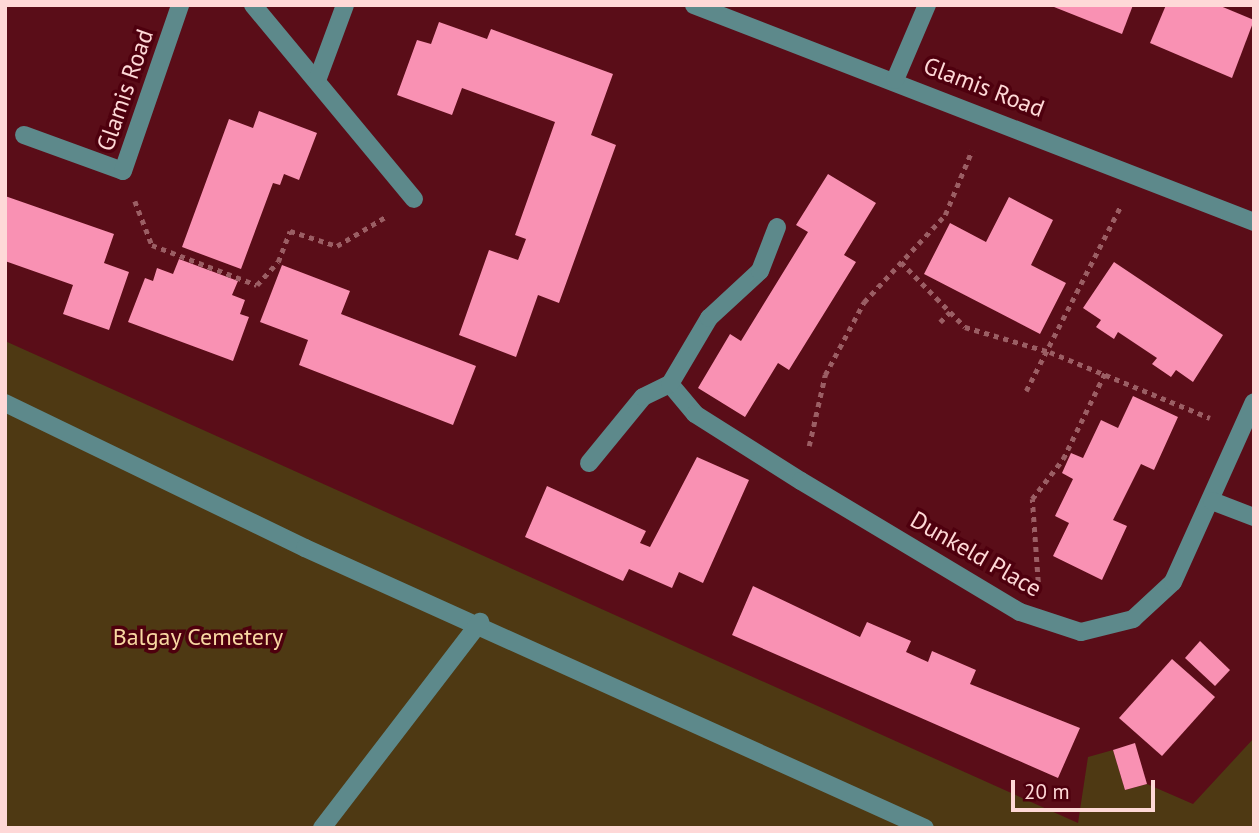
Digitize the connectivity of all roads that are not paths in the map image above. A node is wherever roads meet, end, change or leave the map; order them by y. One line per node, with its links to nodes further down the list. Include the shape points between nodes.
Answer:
1 (180, 5): 8 (street, Glamis Road, via 123,171)
2 (253, 5): 6 (street)
3 (345, 5): 6 (street)
4 (694, 5): 7 (street, Glamis Road)
5 (927, 5): 7 (street)
6 (318, 78): 9 (street)
7 (895, 80): 10 (street, Glamis Road)
8 (24, 135)
9 (414, 199)
10 (1254, 222)
11 (777, 227): 12 (street, via 760,271 709,318)
12 (670, 384): 15 (street, via 642,397); 16 (street, Dunkeld Place, via 695,414 801,481 1020,612 1082,632 1133,619 1173,582)
13 (1254, 402): 16 (street, Dunkeld Place)
14 (5, 403): 18 (street, via 305,548)
15 (589, 463)
16 (1212, 501): 17 (street)
17 (1254, 517)
18 (480, 622): 19 (street); 20 (street)
19 (322, 828)
20 (925, 828)

